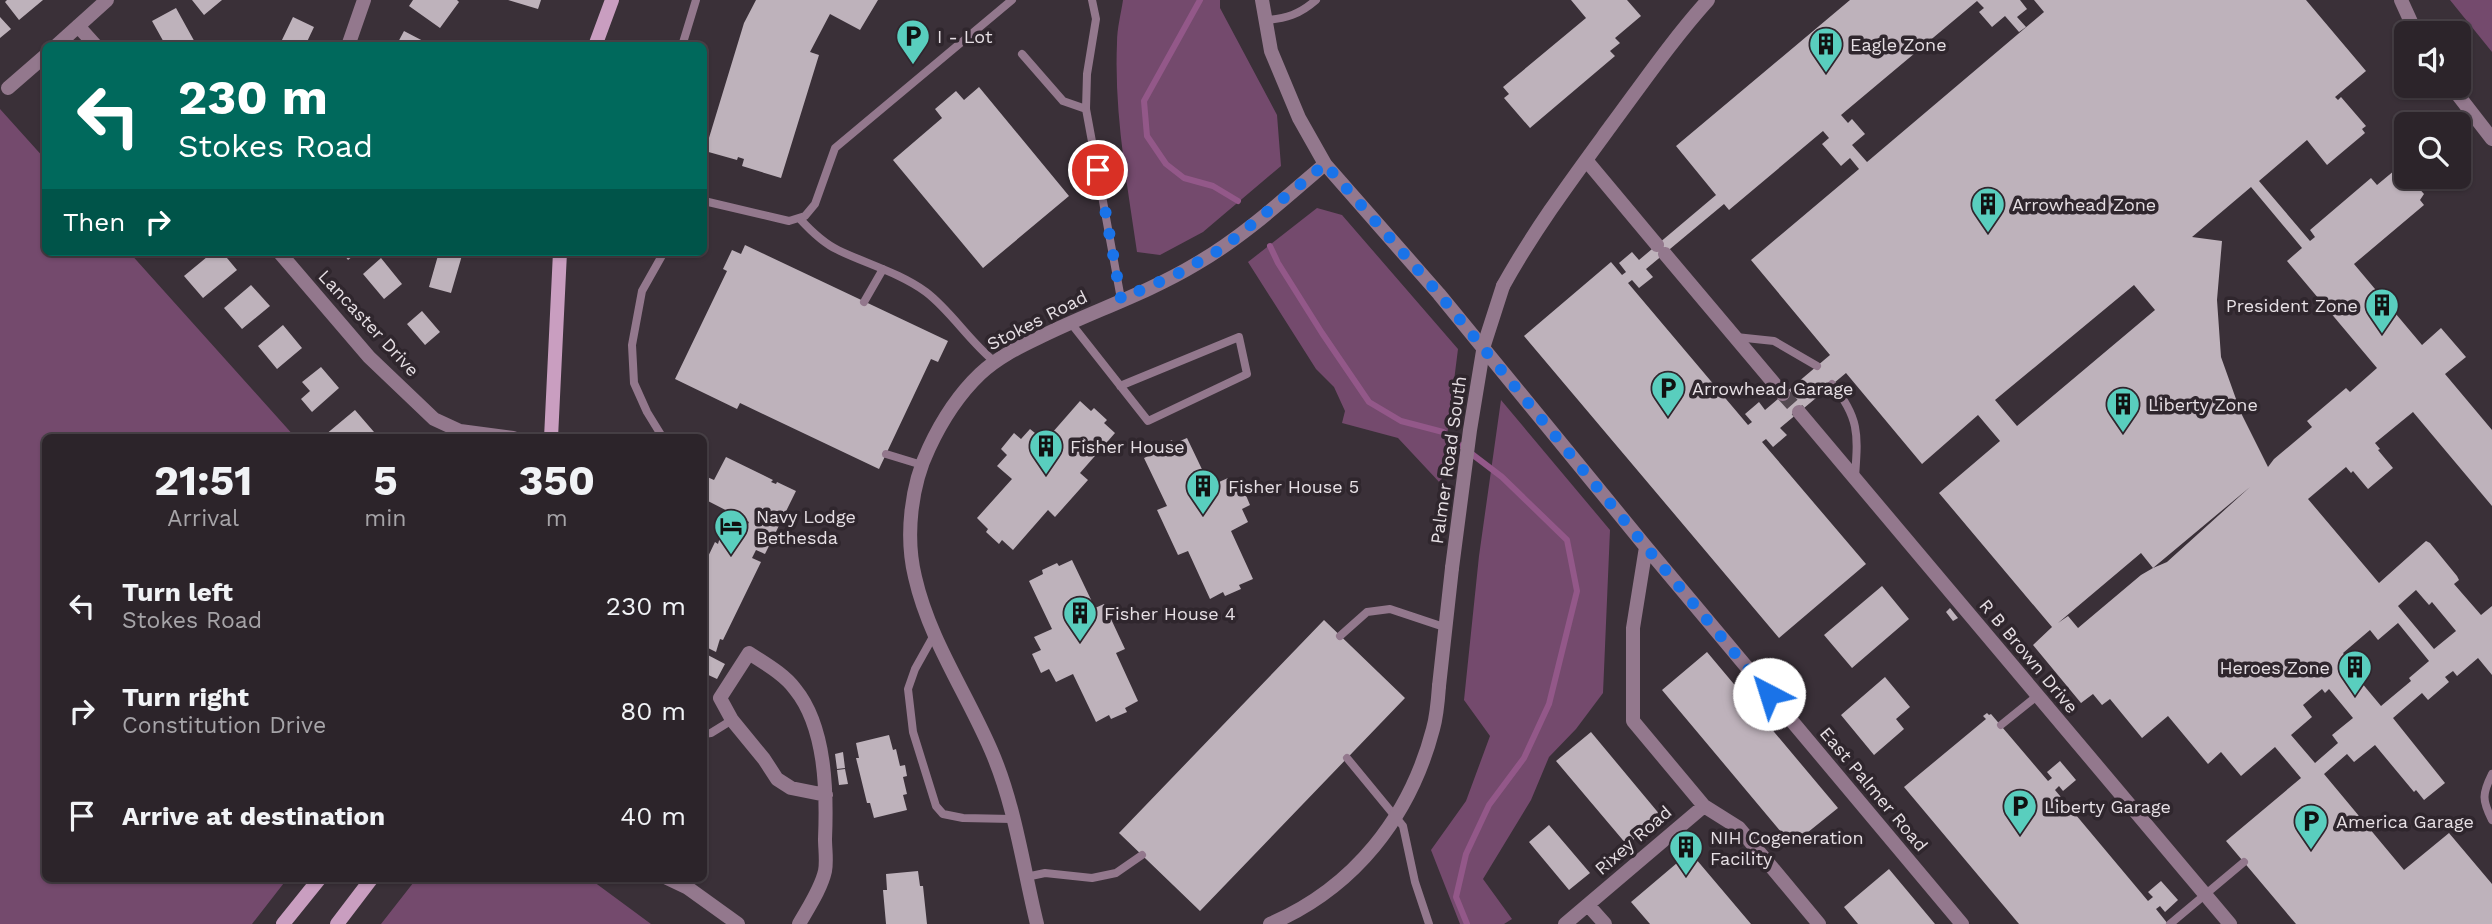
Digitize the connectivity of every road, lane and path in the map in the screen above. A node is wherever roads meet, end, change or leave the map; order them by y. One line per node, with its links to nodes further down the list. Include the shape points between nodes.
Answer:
1 (107, 0): 13 (street)
2 (364, 0): 16 (street)
3 (612, 0): 17 (main road)
4 (696, 0): 18 (lane)
5 (1012, 0): 28 (lane, via 835,148 815,204)
6 (1093, 0): 23 (lane, via 1096,19)
7 (1262, 0): 11 (street, East Palmer Road)
8 (1316, 0): 11 (lane, via 1285,19)
9 (1708, 0): 25 (street, Palmer Road South)
10 (2401, 0): 12 (street)
11 (1265, 20): 26 (street, East Palmer Road, via 1270,51 1286,91)
12 (2411, 21)
13 (78, 26): 14 (street); 15 (street)
14 (60, 42)
15 (92, 42)
16 (349, 42)
17 (596, 42)
18 (683, 42)
19 (1022, 54): 23 (lane, via 1063,102)
20 (42, 58): 21 (street)
21 (8, 88)
22 (2460, 98): 24 (street)
23 (1086, 109): 33 (lane)
24 (2492, 139)
25 (1586, 160): 36 (street); 50 (street, Palmer Road South, bridge, via 1525,246 1503,286 1484,345 1469,430)
26 (1325, 164): 33 (street, Stokes Road, via 1223,248); 49 (street, East Palmer Road, via 1439,294)
27 (707, 202): 28 (lane, via 781,220)
28 (800, 219): 32 (lane, via 837,250)
29 (282, 256): 43 (street, Lancaster Drive, via 369,357 434,419 460,431)
30 (559, 256): 44 (main road)
31 (662, 256): 45 (lane, via 642,291 632,345 634,383)
32 (883, 269): 34 (lane); 37 (lane, via 926,292)
33 (1121, 299): 35 (street, Stokes Road)
34 (864, 302)
35 (1070, 322): 37 (street, Stokes Road); 40 (lane)
36 (1734, 337): 38 (lane, via 1774,341); 41 (street)
37 (995, 362): 47 (street, Stokes Road, via 957,399)
38 (1817, 366)
39 (1832, 384): 48 (lane, via 1849,405 1858,437)
40 (1120, 386): 40 (lane, via 1148,421 1247,374 1239,337)
41 (1783, 394)
42 (1799, 412): 48 (street, R B Brown Drive)
43 (483, 434)
44 (551, 434)
45 (660, 434)
46 (886, 454): 47 (lane)
47 (922, 464): 51 (street, Stokes Road, via 911,525 912,562)
48 (1855, 480): 53 (street, R B Brown Drive)
49 (1646, 547): 60 (street, via 1633,628 1633,721); 81 (street, East Palmer Road)
50 (1447, 628): 52 (lane, via 1390,610 1367,612); 76 (street, Palmer Road South, bridge, via 1434,727 1407,800 1359,865 1294,914)
51 (934, 635): 61 (street, Stokes Road, via 992,752); 61 (lane, via 908,690 913,732 936,806 943,814 963,818)
52 (1340, 636)
53 (2037, 696): 55 (lane); 69 (street, R B Brown Drive)
54 (732, 720): 56 (lane); 59 (street, via 777,779 791,788); 59 (street, via 720,698 749,653 795,687 804,703 815,727)
55 (2001, 725)
56 (707, 734)
57 (1347, 758): 77 (lane, via 1403,826)
58 (2492, 774): 62 (lane, via 2484,804)
59 (826, 795): 74 (street, via 825,871)
60 (1704, 806): 70 (street, Rixey Road); 80 (street, via 1739,828)
61 (1012, 819): 65 (street, Stokes Road)
62 (2492, 820)
63 (1142, 855): 65 (lane, via 1116,873 1092,878 1045,873)
64 (2244, 862): 69 (lane)
65 (1026, 877): 75 (street, Stokes Road)
66 (317, 882): 71 (main road)
67 (369, 882): 72 (main road)
68 (685, 883): 73 (street)
69 (2205, 895): 82 (lane); 83 (street, R B Brown Drive)
70 (1588, 905): 78 (street, Rixey Road); 79 (street)
71 (283, 924)
72 (337, 924)
73 (738, 924)
74 (799, 924)
75 (1037, 924)
76 (1270, 924)
77 (1429, 924)
78 (1565, 924)
79 (1605, 924)
80 (1818, 924)
81 (1962, 924)
82 (2170, 924)
83 (2230, 924)

